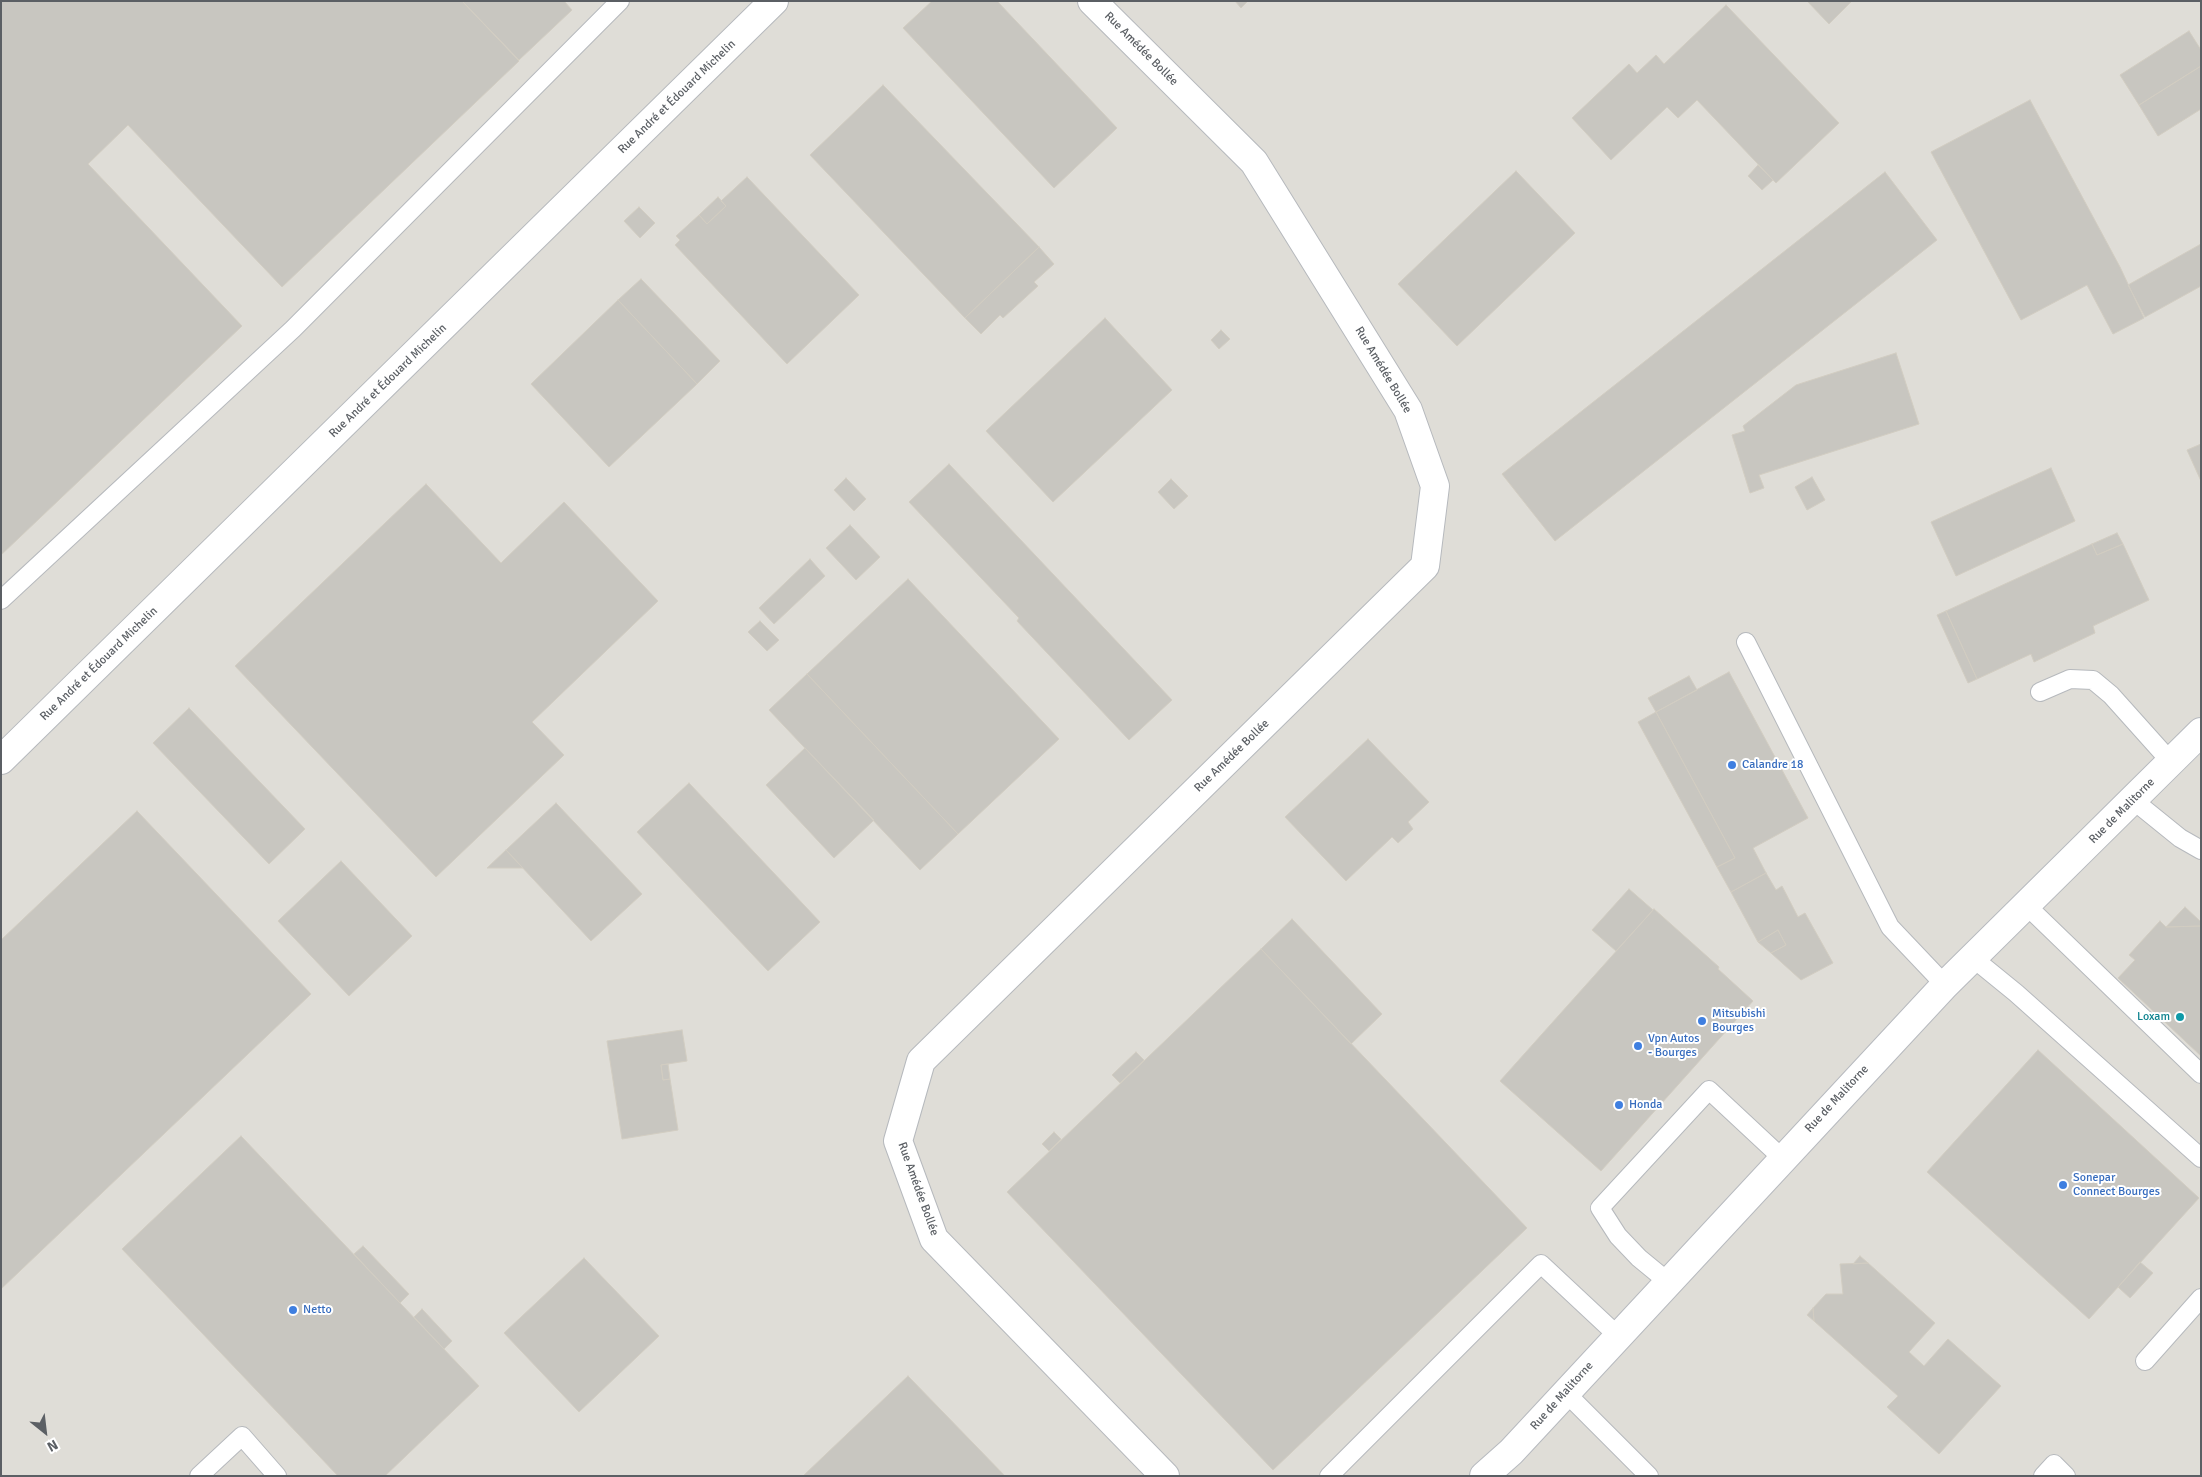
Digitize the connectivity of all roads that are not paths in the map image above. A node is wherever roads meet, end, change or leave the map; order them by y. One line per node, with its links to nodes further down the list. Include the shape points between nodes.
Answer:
1 (620, 1): 4 (lane, via 292,329)
2 (774, 1): 8 (street, Rue André et Édouard Michelin)
3 (1092, 1): 25 (street, Rue Amédée Bollée, via 1254,162 1408,410 1435,486 1425,566 921,1061 898,1141 934,1238)
4 (1, 600)
5 (1746, 642): 14 (lane, via 1890,927)
6 (2040, 692): 9 (lane, via 2070,679 2093,680 2111,695)
7 (2201, 732): 9 (street, Rue de Malitorne)
8 (1, 760)
9 (2171, 762): 10 (street, Rue de Malitorne)
10 (2133, 800): 11 (lane, via 2180,838); 12 (street, Rue de Malitorne)
11 (2201, 850)
12 (2026, 905): 13 (street, Rue de Malitorne); 15 (lane)
13 (1973, 958): 14 (street, Rue de Malitorne); 17 (lane)
14 (1945, 985): 16 (street, Rue de Malitorne)
15 (2201, 1074)
16 (1782, 1158): 18 (street, Rue de Malitorne); 18 (lane, via 1709,1090 1600,1208 1618,1236)
17 (2201, 1158)
18 (1667, 1282): 20 (street, Rue de Malitorne)
19 (2201, 1298): 21 (lane)
20 (1617, 1336): 22 (street, Rue de Malitorne); 26 (lane, via 1541,1264)
21 (2145, 1362)
22 (1565, 1392): 27 (street, Rue de Malitorne, via 1511,1452); 28 (lane)
23 (199, 1476): 24 (lane, via 242,1436)
24 (277, 1476)
25 (1165, 1476)
26 (1328, 1476)
27 (1484, 1476)
28 (1648, 1476)
29 (2043, 1476): 30 (lane, via 2054,1464)
30 (2066, 1476)

